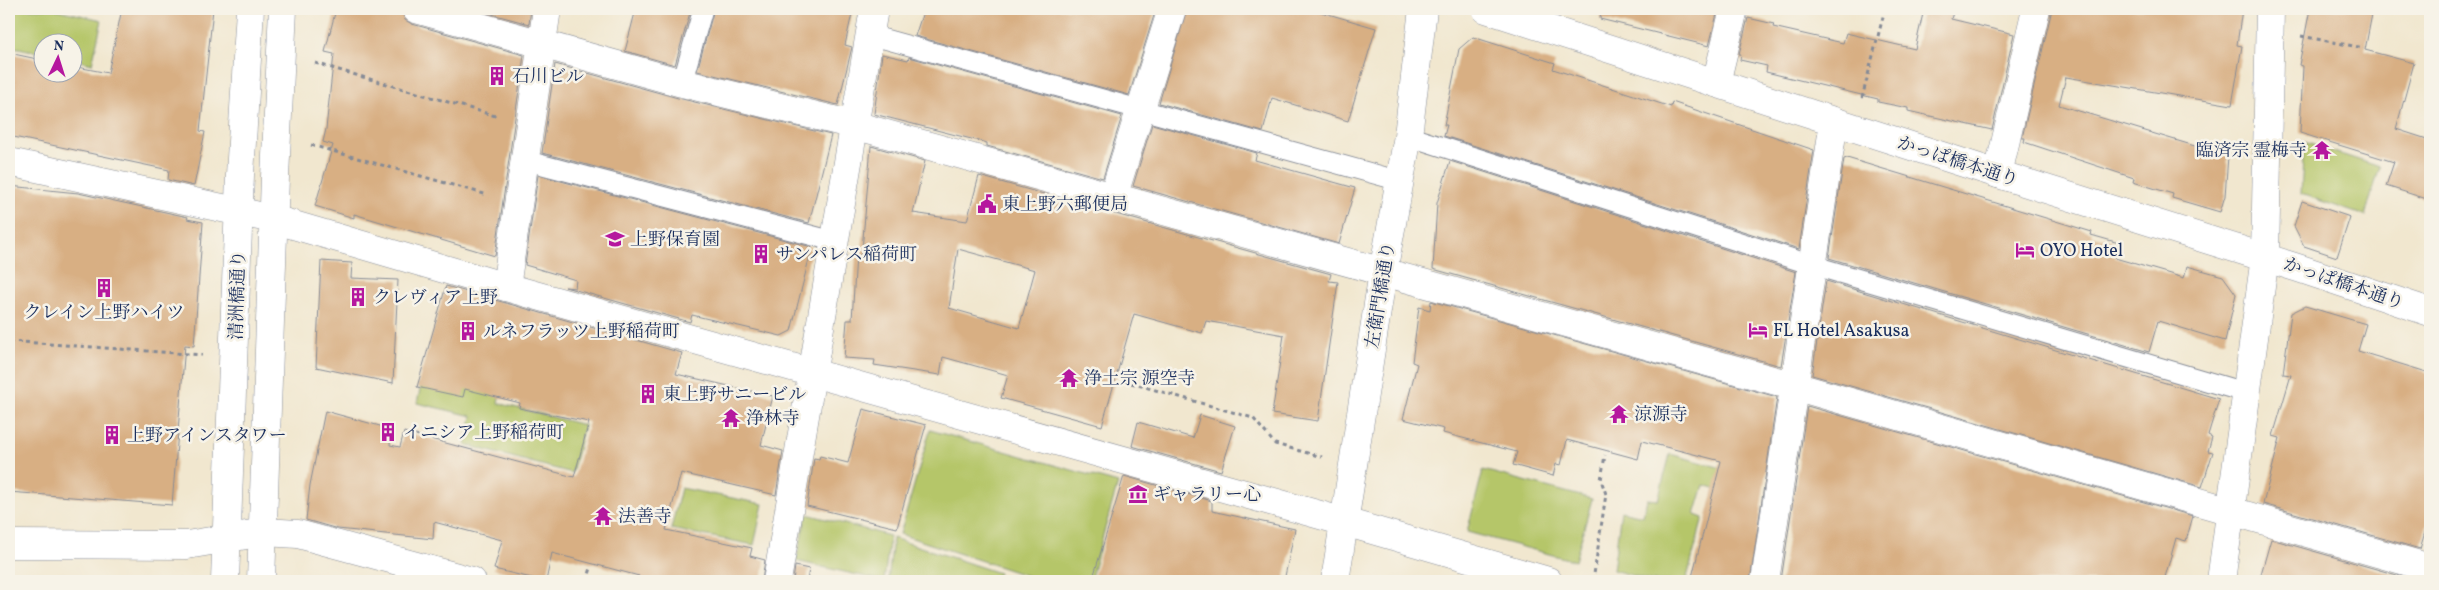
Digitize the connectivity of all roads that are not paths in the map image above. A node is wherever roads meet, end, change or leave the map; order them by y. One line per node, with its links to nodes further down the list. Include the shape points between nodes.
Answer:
1 (250, 9): 25 (street, 清洲橋通り)
2 (283, 9): 26 (street, 清洲橋通り)
3 (547, 9): 13 (street)
4 (703, 9): 14 (lane)
5 (1172, 9): 16 (street)
6 (1423, 9): 19 (street, 左衛門橋通り)
7 (1486, 9): 15 (street, かっぱ橋本通り)
8 (1734, 9): 15 (street)
9 (2036, 9): 22 (street)
10 (2270, 9): 28 (street)
11 (432, 11): 13 (street)
12 (872, 22): 16 (lane); 18 (street)
13 (541, 45): 14 (street); 20 (street)
14 (682, 83): 18 (street)
15 (1716, 83): 17 (street, かっぱ橋本通り)
16 (1141, 110): 23 (lane); 24 (street)
17 (1834, 121): 22 (street, かっぱ橋本通り); 29 (street)
18 (854, 126): 24 (street); 27 (street)
19 (1408, 136): 23 (street, 左衛門橋通り); 29 (lane)
20 (524, 160): 27 (lane); 31 (street)
21 (9, 162): 25 (street)
22 (1998, 174): 28 (street, かっぱ橋本通り)
23 (1400, 181): 30 (street, 左衛門橋通り)
24 (1113, 197): 30 (street)
25 (240, 210): 26 (street); 39 (street, 清洲橋通り)
26 (274, 218): 31 (street); 38 (street, 清洲橋通り)
27 (833, 241): 33 (street)
28 (2265, 257): 32 (street, かっぱ橋本通り); 35 (street)
29 (1812, 265): 34 (street); 35 (lane)
30 (1383, 272): 34 (street); 37 (street, 左衛門橋通り)
31 (506, 287): 33 (street)
32 (2430, 312)
33 (813, 374): 37 (street); 45 (street)
34 (1794, 386): 36 (street); 48 (street)
35 (2247, 393): 36 (street)
36 (2230, 513): 41 (street); 49 (street)
37 (1345, 522): 46 (street, 左衛門橋通り); 47 (street)
38 (264, 532): 39 (street); 43 (street, 清洲橋通り); 44 (street, via 298,534)
39 (228, 539): 40 (street, via 188,545); 42 (street, 清洲橋通り)
40 (9, 544)
41 (2430, 568)
42 (225, 581)
43 (261, 581)
44 (472, 581)
45 (777, 581)
46 (1335, 581)
47 (1548, 581)
48 (1765, 581)
49 (2221, 581)

